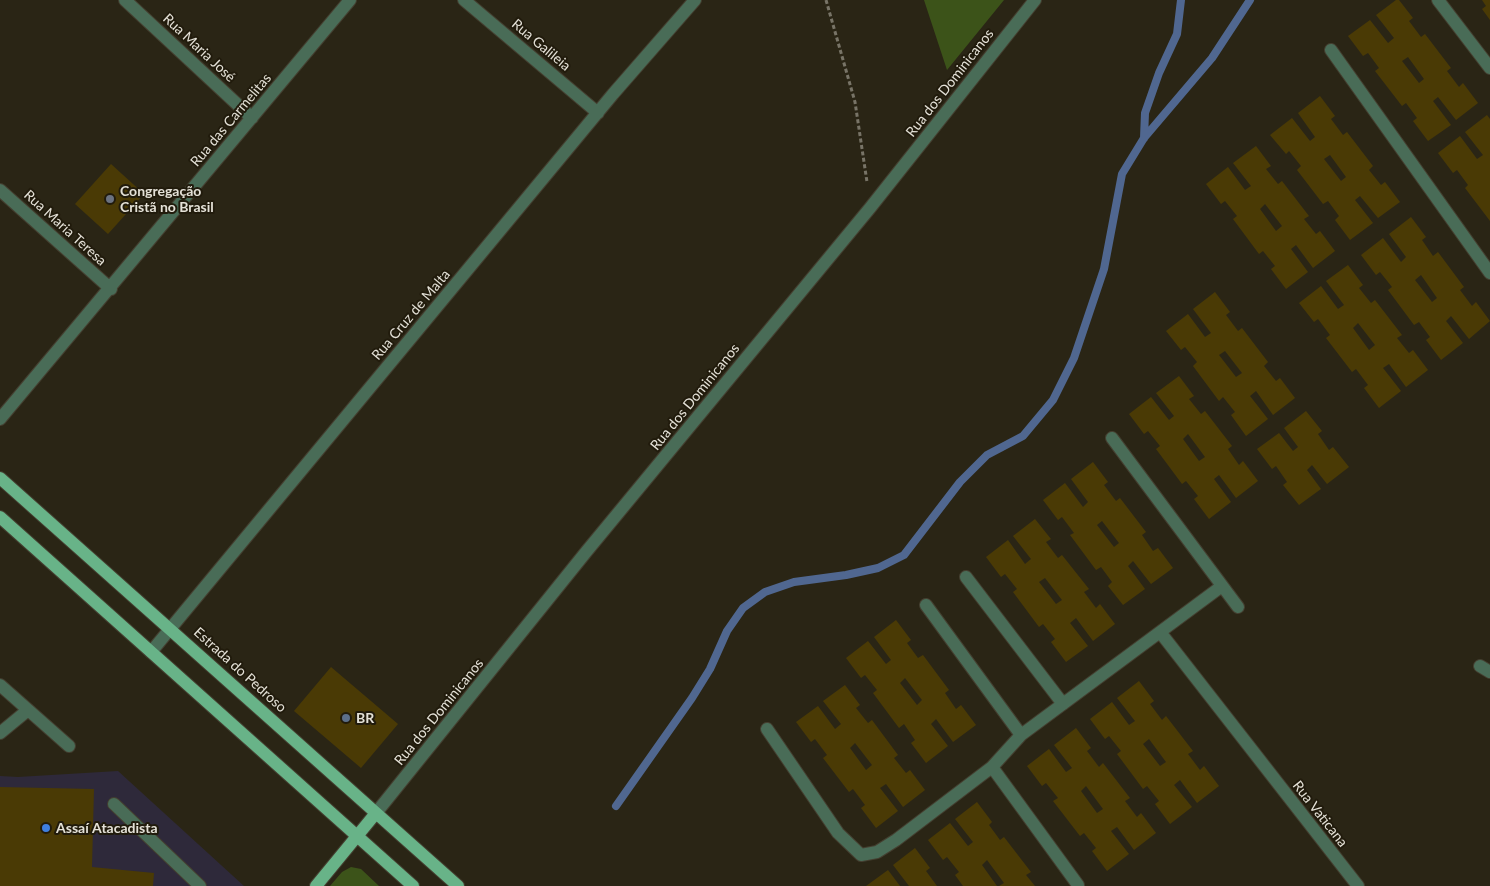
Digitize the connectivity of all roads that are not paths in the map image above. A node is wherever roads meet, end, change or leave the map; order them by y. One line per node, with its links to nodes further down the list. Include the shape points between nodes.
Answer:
1 (125, 0): 10 (street, Rua Maria José)
2 (350, 0): 10 (street, Rua das Carmelitas)
3 (464, 0): 9 (street, Rua Galileia)
4 (695, 0): 9 (street, Rua Cruz de Malta)
5 (1035, 0): 34 (street, Rua dos Dominicanos, via 870,208)
6 (1438, 0): 8 (street)
7 (1331, 50): 12 (street)
8 (1490, 68)
9 (598, 113): 22 (street, Rua Cruz de Malta)
10 (252, 118): 13 (street, Rua das Carmelitas)
11 (0, 190): 13 (street, Rua Maria Teresa)
12 (1490, 273)
13 (111, 289): 14 (street, Rua das Carmelitas)
14 (0, 419)
15 (1112, 438): 19 (street)
16 (0, 478): 22 (main road, Estrada do Pedroso)
17 (0, 517): 24 (main road)
18 (966, 577): 26 (street)
19 (1222, 586): 21 (street); 23 (street)
20 (926, 605): 30 (street)
21 (1238, 607)
22 (171, 628): 24 (street, Rua Cruz de Malta); 34 (main road, Estrada do Pedroso)
23 (1160, 632): 26 (street); 41 (street, Rua Vaticana)
24 (151, 652): 35 (main road)
25 (0, 685): 27 (street)
26 (1063, 704): 30 (street)
27 (28, 710): 29 (street); 31 (street)
28 (767, 729): 32 (street, via 838,833 861,855 877,852 896,840)
29 (0, 733)
30 (1021, 735): 32 (street)
31 (69, 746)
32 (992, 767): 36 (street)
33 (114, 804): 37 (street)
34 (376, 813): 35 (main road); 40 (main road, Estrada do Pedroso)
35 (358, 837): 38 (main road); 39 (main road)
36 (1078, 885)
37 (200, 886)
38 (316, 886)
39 (413, 886)
40 (458, 886)
41 (1358, 886)

